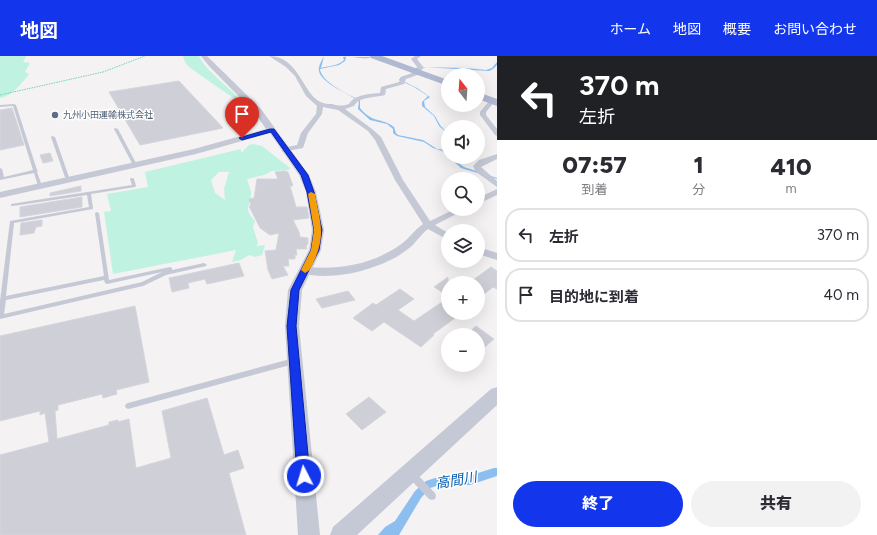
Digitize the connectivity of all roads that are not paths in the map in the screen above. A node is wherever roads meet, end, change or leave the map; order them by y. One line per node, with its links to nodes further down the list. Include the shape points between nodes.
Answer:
1 (204, 56): 12 (street, via 252,103)
2 (272, 56): 8 (street, via 288,66 308,95)
3 (375, 56): 5 (main road)
4 (418, 56): 5 (street, via 414,59)
5 (420, 70): 6 (main road); 10 (street, via 402,81 383,88 383,94 362,97 352,105)
6 (441, 80)
7 (494, 102): 13 (street, via 483,115)
8 (320, 105): 10 (street); 15 (street, via 319,114 305,133 300,146)
9 (0, 106): 19 (lane, via 14,105)
10 (340, 109): 32 (street, via 370,130 378,139 399,180)
11 (116, 129): 17 (lane)
12 (272, 130): 15 (street); 17 (street)
13 (497, 134)
14 (53, 137): 22 (lane)
15 (285, 150): 36 (street, via 304,175 311,192 318,230 315,250)
16 (497, 156): 23 (street, via 477,166)
17 (135, 165): 22 (street)
18 (0, 169): 20 (lane)
19 (36, 171): 20 (lane); 24 (lane)
20 (1, 178)
21 (132, 179): 26 (lane, via 134,186)
22 (68, 180): 24 (street)
23 (497, 185)
24 (40, 186): 27 (street)
25 (497, 192): 28 (street)
26 (90, 193): 29 (lane); 38 (lane, via 91,208 12,222)
27 (0, 195)
28 (485, 198)
29 (13, 205)
30 (97, 213): 37 (lane)
31 (447, 216): 32 (street)
32 (428, 225): 33 (street); 36 (street, via 405,246 377,261 350,271)
33 (441, 233)
34 (485, 253): 35 (street)
35 (497, 257)
36 (305, 271): 40 (street, via 295,290 292,326)
37 (105, 278): 38 (lane); 39 (lane, via 107,282 203,264 165,273 144,284)
38 (3, 299): 39 (lane)
39 (1, 316)
40 (294, 362): 42 (lane); 45 (street)
41 (497, 394): 43 (street)
42 (128, 406)
43 (413, 477): 44 (lane); 46 (street)
44 (432, 496)
45 (309, 535)
46 (341, 535)

